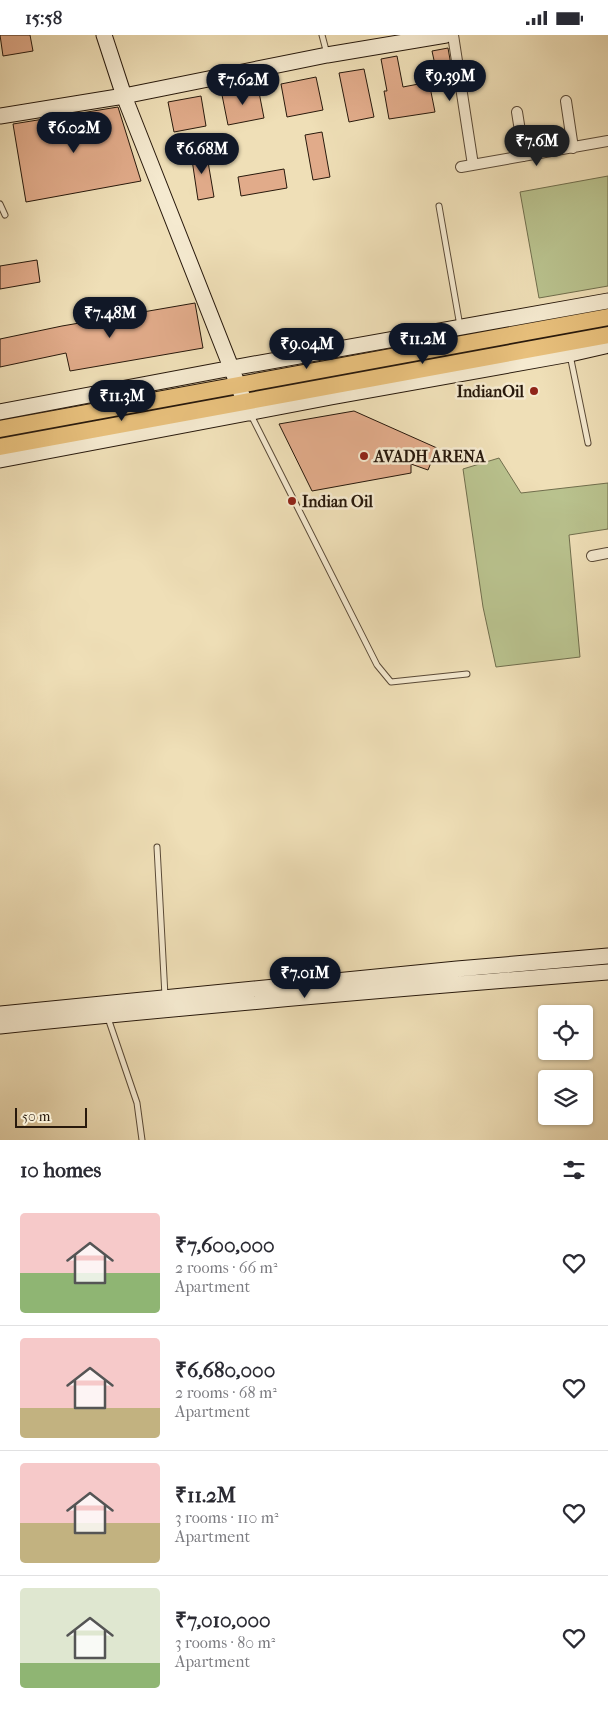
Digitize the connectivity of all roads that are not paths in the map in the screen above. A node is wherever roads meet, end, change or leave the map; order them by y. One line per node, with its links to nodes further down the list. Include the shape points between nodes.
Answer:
1 (104, 35): 6 (street)
2 (322, 35): 5 (lane)
3 (446, 35): 5 (street)
4 (453, 35): 13 (street)
5 (327, 55): 6 (street)
6 (124, 96): 9 (street); 24 (street)
7 (566, 101): 11 (street)
8 (517, 112): 12 (street)
9 (0, 116)
10 (608, 141): 11 (street)
11 (573, 148): 12 (street)
12 (524, 156): 13 (street)
13 (473, 165): 14 (street)
14 (461, 167)
15 (0, 205): 17 (lane)
16 (439, 206): 20 (lane)
17 (5, 215)
18 (608, 301): 20 (street)
19 (608, 317): 25 (main road)
20 (460, 327): 24 (street)
21 (608, 335): 26 (main road)
22 (608, 344): 23 (street)
23 (570, 354): 26 (street); 29 (lane)
24 (232, 368): 25 (street); 27 (street)
25 (239, 384): 26 (street); 28 (main road)
26 (248, 407): 30 (main road); 31 (street); 34 (lane, via 377,665 391,682)
27 (0, 412)
28 (0, 429)
29 (588, 443)
30 (0, 447)
31 (0, 460)
32 (608, 553): 33 (street)
33 (592, 556)
34 (467, 673)
35 (157, 847): 38 (lane)
36 (608, 956): 38 (street)
37 (608, 972): 40 (street)
38 (166, 999): 39 (street)
39 (0, 1014)
40 (107, 1015): 41 (street); 42 (lane, via 137,1103)
41 (0, 1026)
42 (142, 1140)

